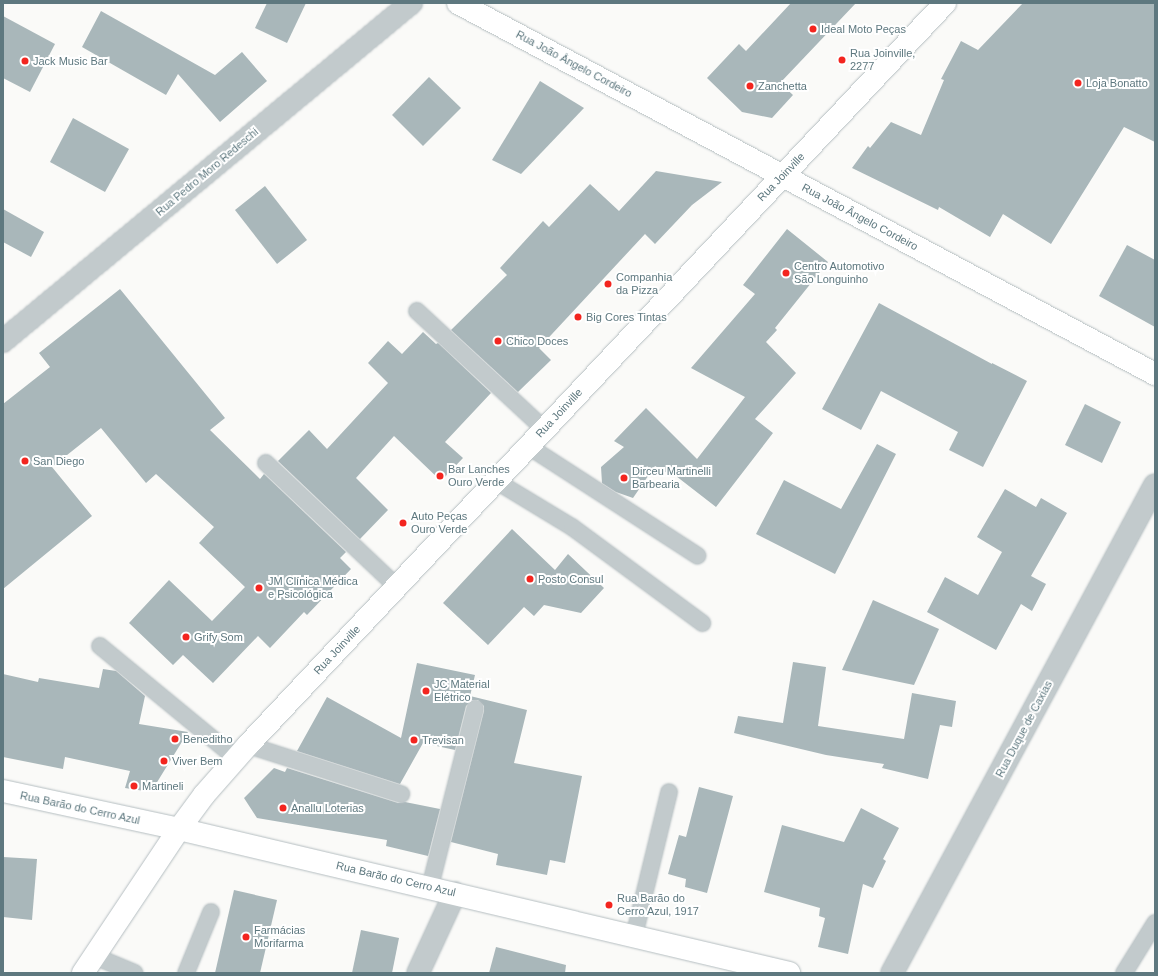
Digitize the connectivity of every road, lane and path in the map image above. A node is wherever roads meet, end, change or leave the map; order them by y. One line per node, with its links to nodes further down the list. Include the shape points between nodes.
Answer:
1 (411, 3): 6 (street, Rua Pedro Moro Redeschi)
2 (458, 3): 4 (main road, Rua João Ângelo Cordeiro)
3 (945, 3): 4 (main road, Rua Joinville)
4 (783, 176): 7 (main road, Rua João Ângelo Cordeiro); 8 (main road, Rua Joinville)
5 (417, 311): 8 (lane)
6 (3, 341)
7 (1155, 374)
8 (544, 429): 9 (main road, Rua Joinville)
9 (528, 446): 11 (main road, Rua Joinville); 13 (lane)
10 (266, 464): 14 (lane)
11 (496, 481): 14 (main road, Rua Joinville); 15 (lane, via 572,527)
12 (1155, 485): 33 (street, Rua Duque de Caxias)
13 (698, 556)
14 (397, 587): 18 (main road, Rua Joinville)
15 (702, 623)
16 (100, 646): 18 (lane)
17 (475, 710): 23 (lane)
18 (242, 752): 21 (lane); 22 (main road, Rua Joinville)
19 (3, 791): 22 (main road, Rua Barão do Cerro Azul)
20 (669, 792): 27 (lane)
21 (401, 794)
22 (178, 829): 23 (main road, Rua Barão do Cerro Azul); 28 (main road, Rua Joinville)
23 (430, 887): 24 (main road, Rua Barão do Cerro Azul)
24 (455, 893): 27 (main road, Rua Barão do Cerro Azul); 31 (street)
25 (211, 912): 30 (lane)
26 (1155, 923): 34 (lane)
27 (634, 936): 32 (main road, Rua Barão do Cerro Azul)
28 (88, 964): 29 (lane)
29 (135, 973)
30 (186, 973)
31 (418, 973)
32 (789, 973)
33 (892, 973)
34 (1124, 973)

